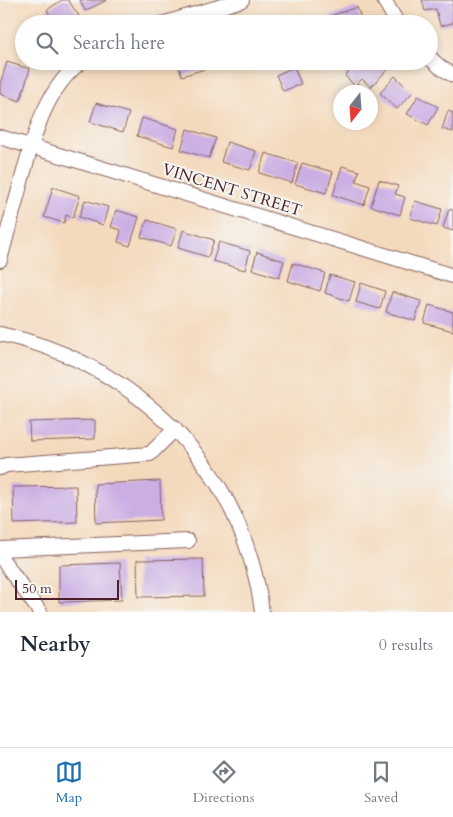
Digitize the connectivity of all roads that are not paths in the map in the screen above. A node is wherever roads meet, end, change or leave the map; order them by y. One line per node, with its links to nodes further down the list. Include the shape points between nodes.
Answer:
1 (242, 0): 3 (street)
2 (384, 0): 4 (street)
3 (192, 15)
4 (393, 15)
5 (438, 65): 7 (street)
6 (73, 70): 9 (street, via 52,96 40,118)
7 (453, 75)
8 (0, 137): 9 (street, VINCENT STREET)
9 (31, 146): 10 (street); 11 (street, VINCENT STREET)
10 (0, 260)
11 (453, 276)
12 (0, 334): 13 (street, via 56,351 96,369 127,388)
13 (175, 429): 14 (street, via 150,454); 19 (street, via 207,468 235,517 253,567)
14 (0, 468)
15 (188, 540): 16 (street)
16 (0, 550)
17 (0, 556): 18 (street)
18 (40, 612)
19 (262, 612)

